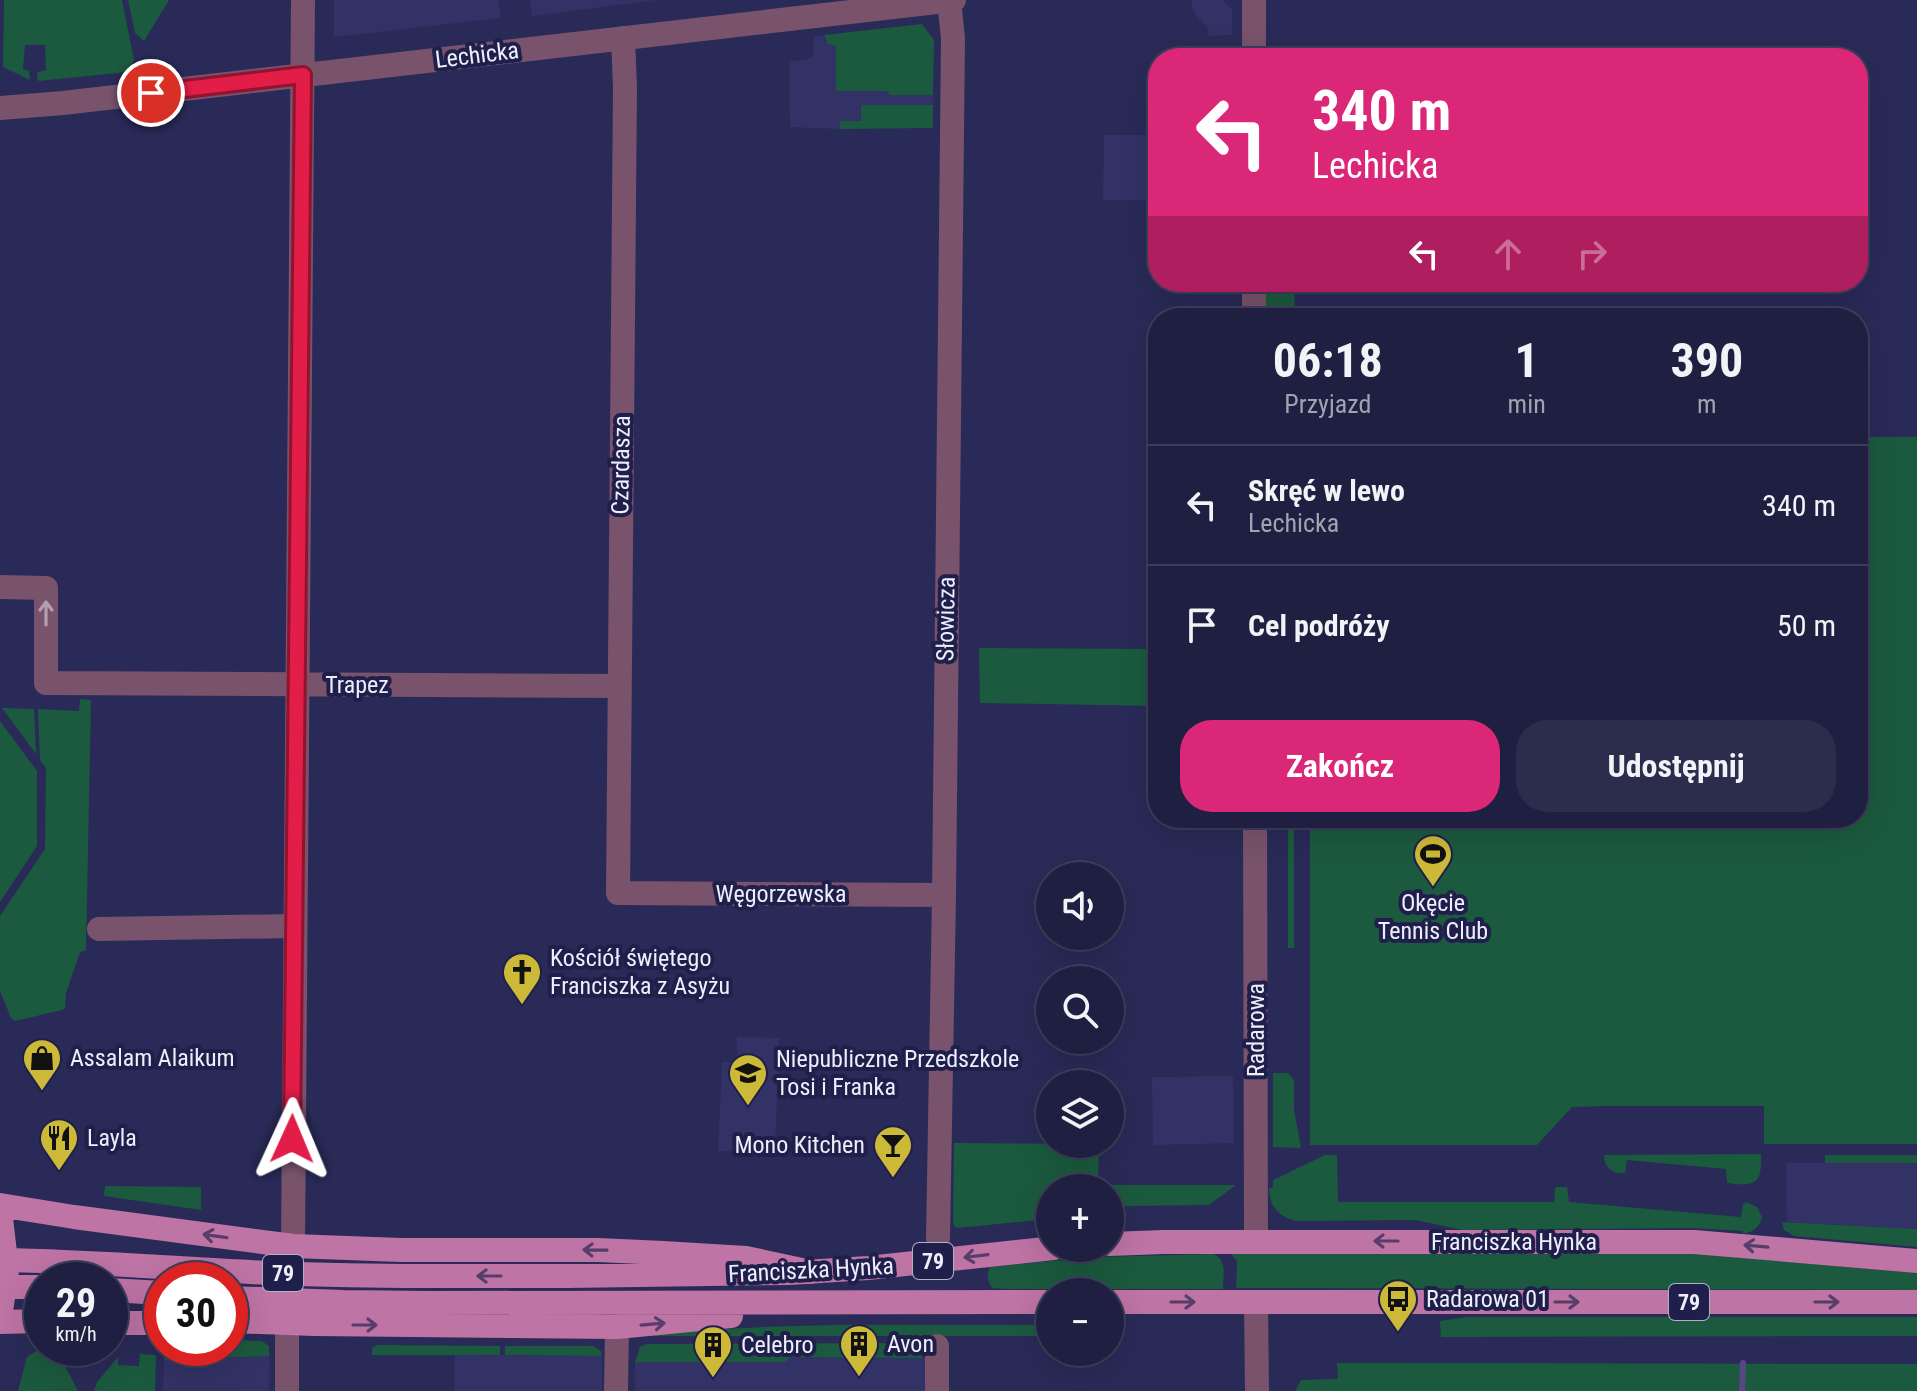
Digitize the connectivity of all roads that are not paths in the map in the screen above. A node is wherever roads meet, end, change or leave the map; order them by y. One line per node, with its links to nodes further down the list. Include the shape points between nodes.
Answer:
1 (303, 0): 6 (street)
2 (952, 0): 4 (street, Lechicka); 13 (street, Słowicza)
3 (1254, 0): 5 (street)
4 (623, 38): 6 (street, Lechicka); 10 (street, Czardasza)
5 (1254, 48)
6 (303, 75): 7 (street, Lechicka); 9 (street)
7 (0, 108)
8 (0, 587): 9 (street, Trapez, one-way to 8, via 46,683 46,588)
9 (297, 685): 10 (street, Trapez); 14 (street)
10 (619, 686): 12 (street, Czardasza)
11 (1255, 828): 18 (street, Radarowa)
12 (618, 893): 13 (street, Węgorzewska)
13 (944, 895): 17 (street, Słowicza)
14 (295, 926): 15 (street); 20 (street)
15 (99, 929)
16 (0, 1207): 20 (main road, one-way to 16); 33 (main road, via 7,1270)
17 (938, 1238)
18 (1256, 1242): 19 (main road, Franciszka Hynka); 23 (main road, Franciszka Hynka, one-way to 18, via 1694,1242)
19 (1124, 1244)
20 (293, 1246): 24 (main road, one-way to 20, via 746,1258 663,1253)
21 (1036, 1250): 24 (main road, Franciszka Hynka / 79, one-way to 24)
22 (0, 1260): 24 (main road, Franciszka Hynka / 79, one-way to 22, bridge, via 343,1275)
23 (1917, 1261)
24 (811, 1272)
25 (0, 1287): 26 (main road, bridge)
26 (24, 1287)
27 (248, 1299): 28 (main road, Franciszka Hynka / 79)
28 (845, 1302): 29 (main road, Franciszka Hynka / 79); 37 (main road, one-way to 28)
29 (1036, 1302)
30 (1124, 1302): 31 (main road, 79, one-way to 31)
31 (1256, 1302): 32 (main road, 79, one-way to 32); 42 (street)
32 (1917, 1302)
33 (0, 1320): 34 (main road)
34 (24, 1321)
35 (248, 1322): 36 (main road)
36 (287, 1323): 37 (main road, one-way to 37); 39 (street)
37 (617, 1327): 40 (street)
38 (937, 1346): 41 (street)
39 (287, 1391)
40 (616, 1391)
41 (937, 1391)
42 (1257, 1391)

